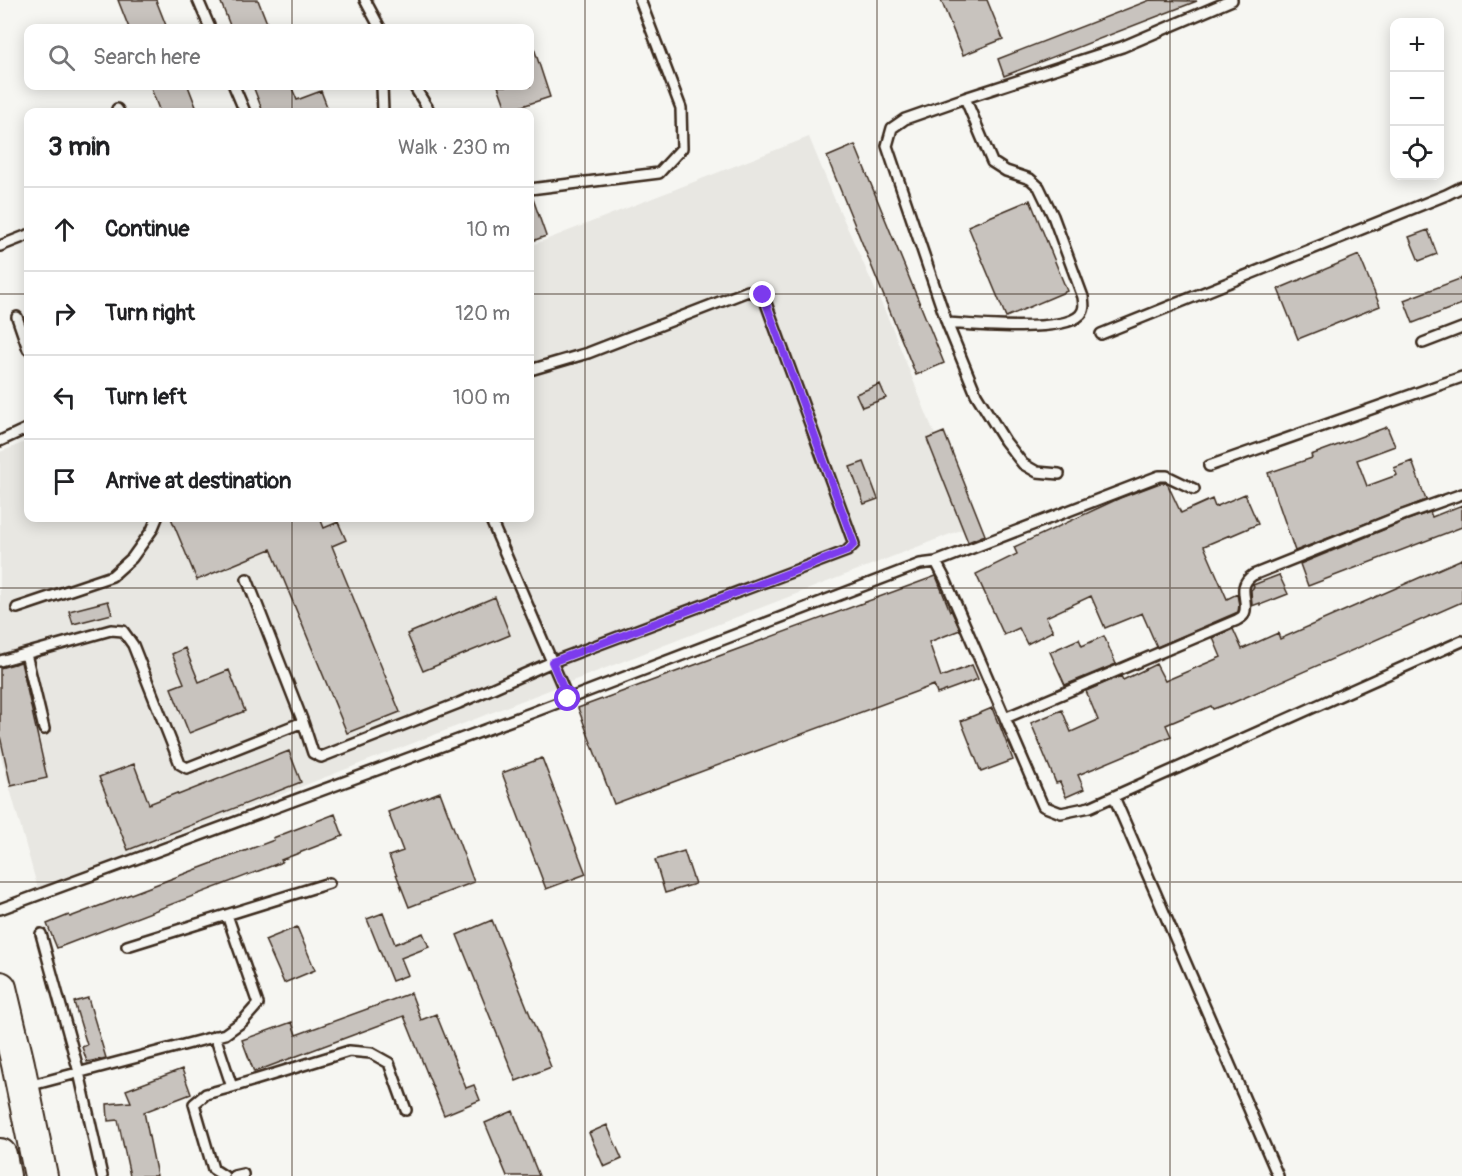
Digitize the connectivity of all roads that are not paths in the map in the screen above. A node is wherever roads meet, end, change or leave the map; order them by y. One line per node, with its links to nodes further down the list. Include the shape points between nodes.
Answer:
1 (198, 0): 5 (lane)
2 (365, 0): 6 (lane)
3 (640, 0): 15 (lane, via 681,108 682,148 659,173)
4 (1232, 0): 10 (lane, via 1122,47)
5 (208, 24)
6 (377, 24)
7 (236, 90): 11 (lane)
8 (382, 90): 12 (lane)
9 (416, 90): 13 (lane)
10 (965, 98): 19 (lane, via 904,119 892,128 887,146); 19 (lane, via 992,162 1030,179 1039,188 1053,216 1084,309 1079,317 1040,327)
11 (243, 108)
12 (383, 108)
13 (428, 108)
14 (1462, 187): 21 (lane)
15 (534, 189)
16 (24, 237): 17 (lane)
17 (0, 246)
18 (17, 317): 22 (lane)
19 (946, 323): 29 (lane, via 976,394 1005,441 1023,464 1037,472)
20 (1462, 328): 23 (lane)
21 (1101, 334)
22 (24, 337)
23 (1423, 343)
24 (534, 369): 40 (lane, via 588,353 748,291 763,295 854,544 847,551)
25 (1462, 377): 28 (lane)
26 (24, 430): 27 (lane)
27 (0, 441)
28 (1209, 466)
29 (1059, 474)
30 (1194, 489): 34 (lane, via 1159,476)
31 (1462, 494): 42 (lane, via 1253,575 1243,593 1244,616)
32 (155, 522): 36 (lane, via 132,558 112,576)
33 (492, 522): 40 (lane)
34 (936, 562): 41 (lane, via 920,564); 42 (lane)
35 (247, 579): 43 (lane)
36 (17, 608)
37 (1462, 641): 45 (lane)
38 (26, 654): 39 (lane); 43 (lane, via 111,630 123,631 133,645 180,764 187,768); 44 (lane)
39 (0, 661)
40 (552, 662): 41 (lane); 43 (lane, via 321,757 313,753)
41 (568, 699): 47 (lane)
42 (1005, 718): 45 (lane, via 1043,806 1061,813)
43 (303, 722)
44 (44, 729)
45 (1114, 797): 64 (lane)
46 (329, 883): 48 (lane)
47 (0, 909)
48 (227, 915): 50 (lane); 52 (lane, via 258,1004 243,1021)
49 (41, 934): 53 (lane)
50 (127, 946)
51 (0, 988): 54 (highway)
52 (215, 1036): 53 (lane); 55 (lane)
53 (79, 1072): 54 (lane); 60 (lane)
54 (23, 1087): 59 (highway)
55 (232, 1087): 56 (lane, via 349,1051 370,1053 389,1063); 61 (lane, via 206,1094 194,1104 213,1169)
56 (406, 1110)
57 (0, 1155): 58 (highway)
58 (4, 1176)
59 (41, 1176)
60 (102, 1176)
61 (224, 1176)
62 (234, 1176): 63 (lane)
63 (243, 1176)
64 (1278, 1176)

